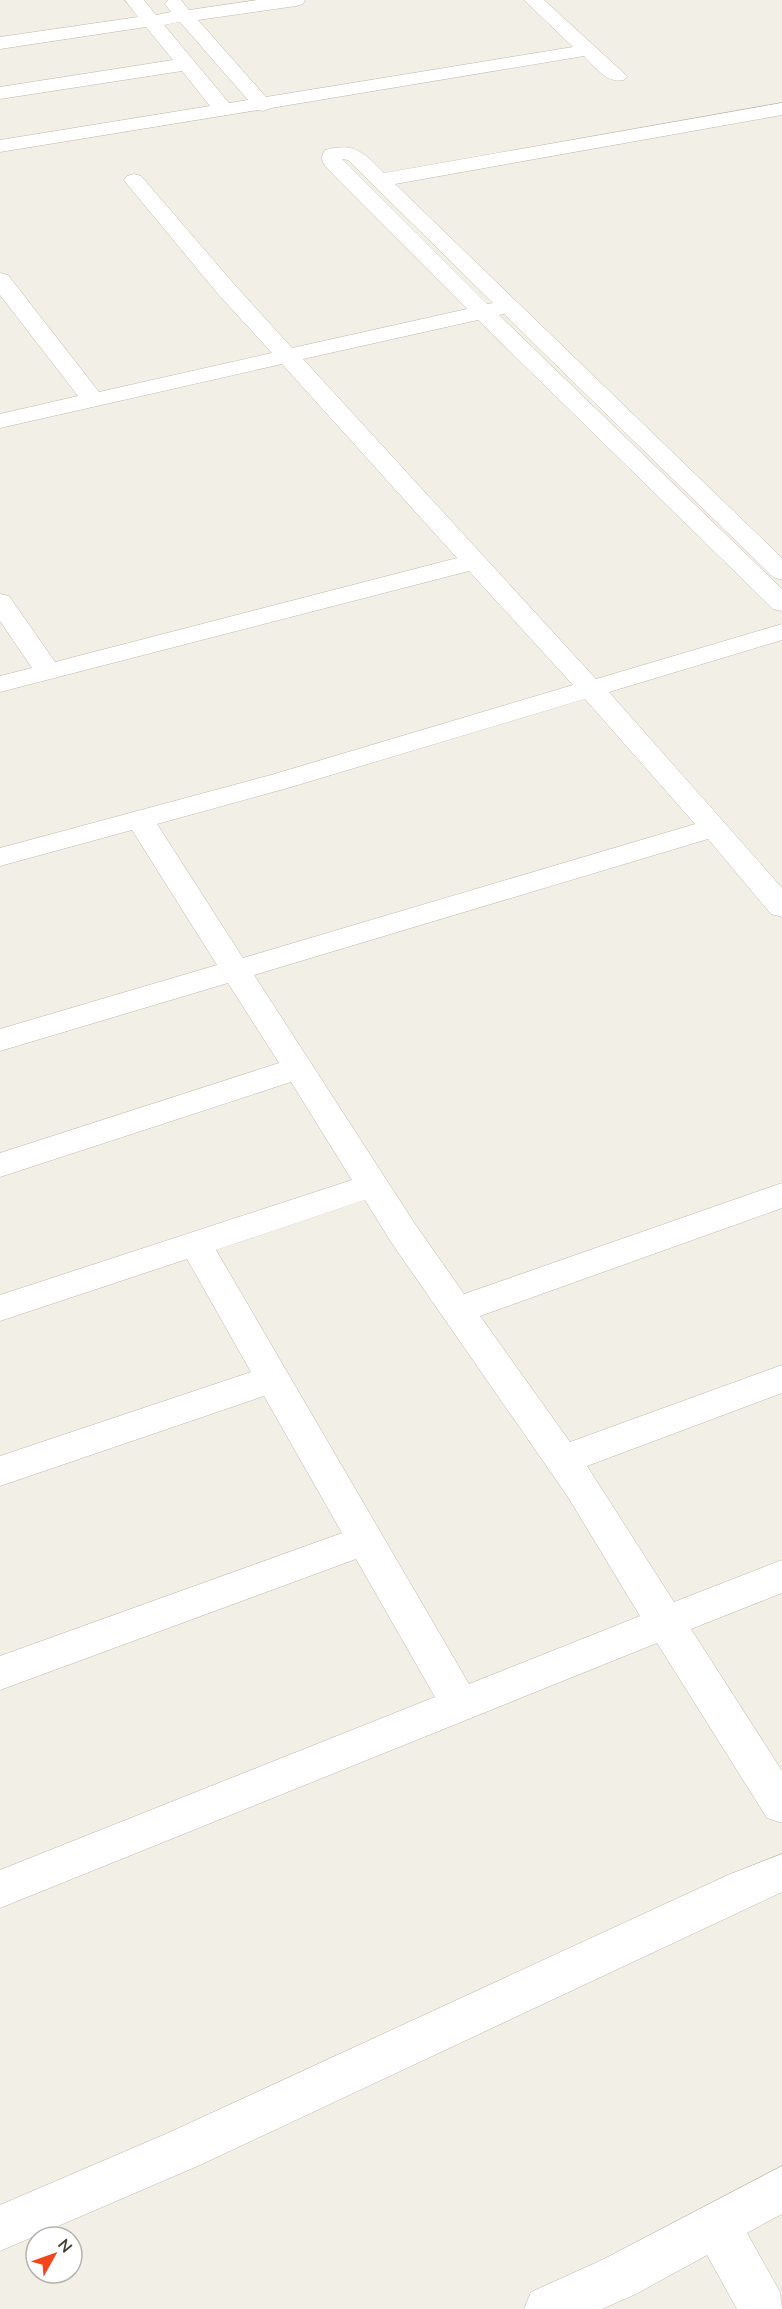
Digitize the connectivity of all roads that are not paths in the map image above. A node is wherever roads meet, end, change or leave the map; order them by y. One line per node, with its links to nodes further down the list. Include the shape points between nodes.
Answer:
1 (134, 0): 6 (street)
2 (171, 0): 5 (street)
3 (296, 0): 5 (street)
4 (533, 0): 8 (street)
5 (185, 17): 6 (street); 12 (street)
6 (152, 22): 7 (street); 9 (street)
7 (0, 43)
8 (588, 50): 10 (street); 12 (street)
9 (187, 64): 11 (street); 14 (street)
10 (617, 76)
11 (0, 93)
12 (263, 105): 14 (street)
13 (782, 109): 17 (street)
14 (224, 110): 15 (street)
15 (0, 146)
16 (134, 180): 23 (street)
17 (380, 180): 19 (street); 21 (street, via 356,156 332,154 332,162)
18 (0, 280): 20 (street)
19 (507, 306): 21 (street); 27 (street)
20 (23, 308): 22 (street); 24 (street)
21 (482, 312): 23 (street); 29 (street)
22 (0, 313)
23 (288, 356): 24 (street); 26 (street)
24 (93, 400): 25 (street)
25 (0, 421)
26 (472, 562): 32 (street); 34 (street)
27 (782, 572)
28 (0, 602): 32 (street)
29 (782, 603)
30 (782, 632): 34 (street)
31 (782, 650): 34 (street)
32 (48, 671): 33 (street)
33 (0, 684)
34 (596, 696): 35 (street); 36 (street)
35 (143, 825): 37 (street); 38 (street); 40 (street)
36 (715, 828): 39 (street); 40 (street)
37 (0, 857)
38 (0, 874)
39 (782, 907)
40 (237, 970): 41 (street); 42 (street)
41 (0, 1040)
42 (300, 1068): 43 (street); 44 (street)
43 (0, 1165)
44 (373, 1185): 46 (street); 48 (street)
45 (782, 1195): 48 (street)
46 (195, 1244): 47 (street); 49 (street)
47 (0, 1308)
48 (457, 1310): 51 (street)
49 (272, 1379): 52 (street); 53 (street)
50 (782, 1380): 51 (street)
51 (561, 1460): 55 (street)
52 (0, 1471)
53 (365, 1540): 56 (street); 57 (street)
54 (782, 1576): 55 (street)
55 (665, 1623): 57 (street); 58 (street)
56 (0, 1673)
57 (460, 1705): 60 (street)
58 (782, 1805)
59 (782, 1873): 63 (street, via 184,2149)
60 (0, 1889)
61 (782, 2188): 62 (street)
62 (716, 2224): 64 (street, via 619,2277); 65 (street)
63 (0, 2228)
64 (548, 2309)
65 (763, 2309)

